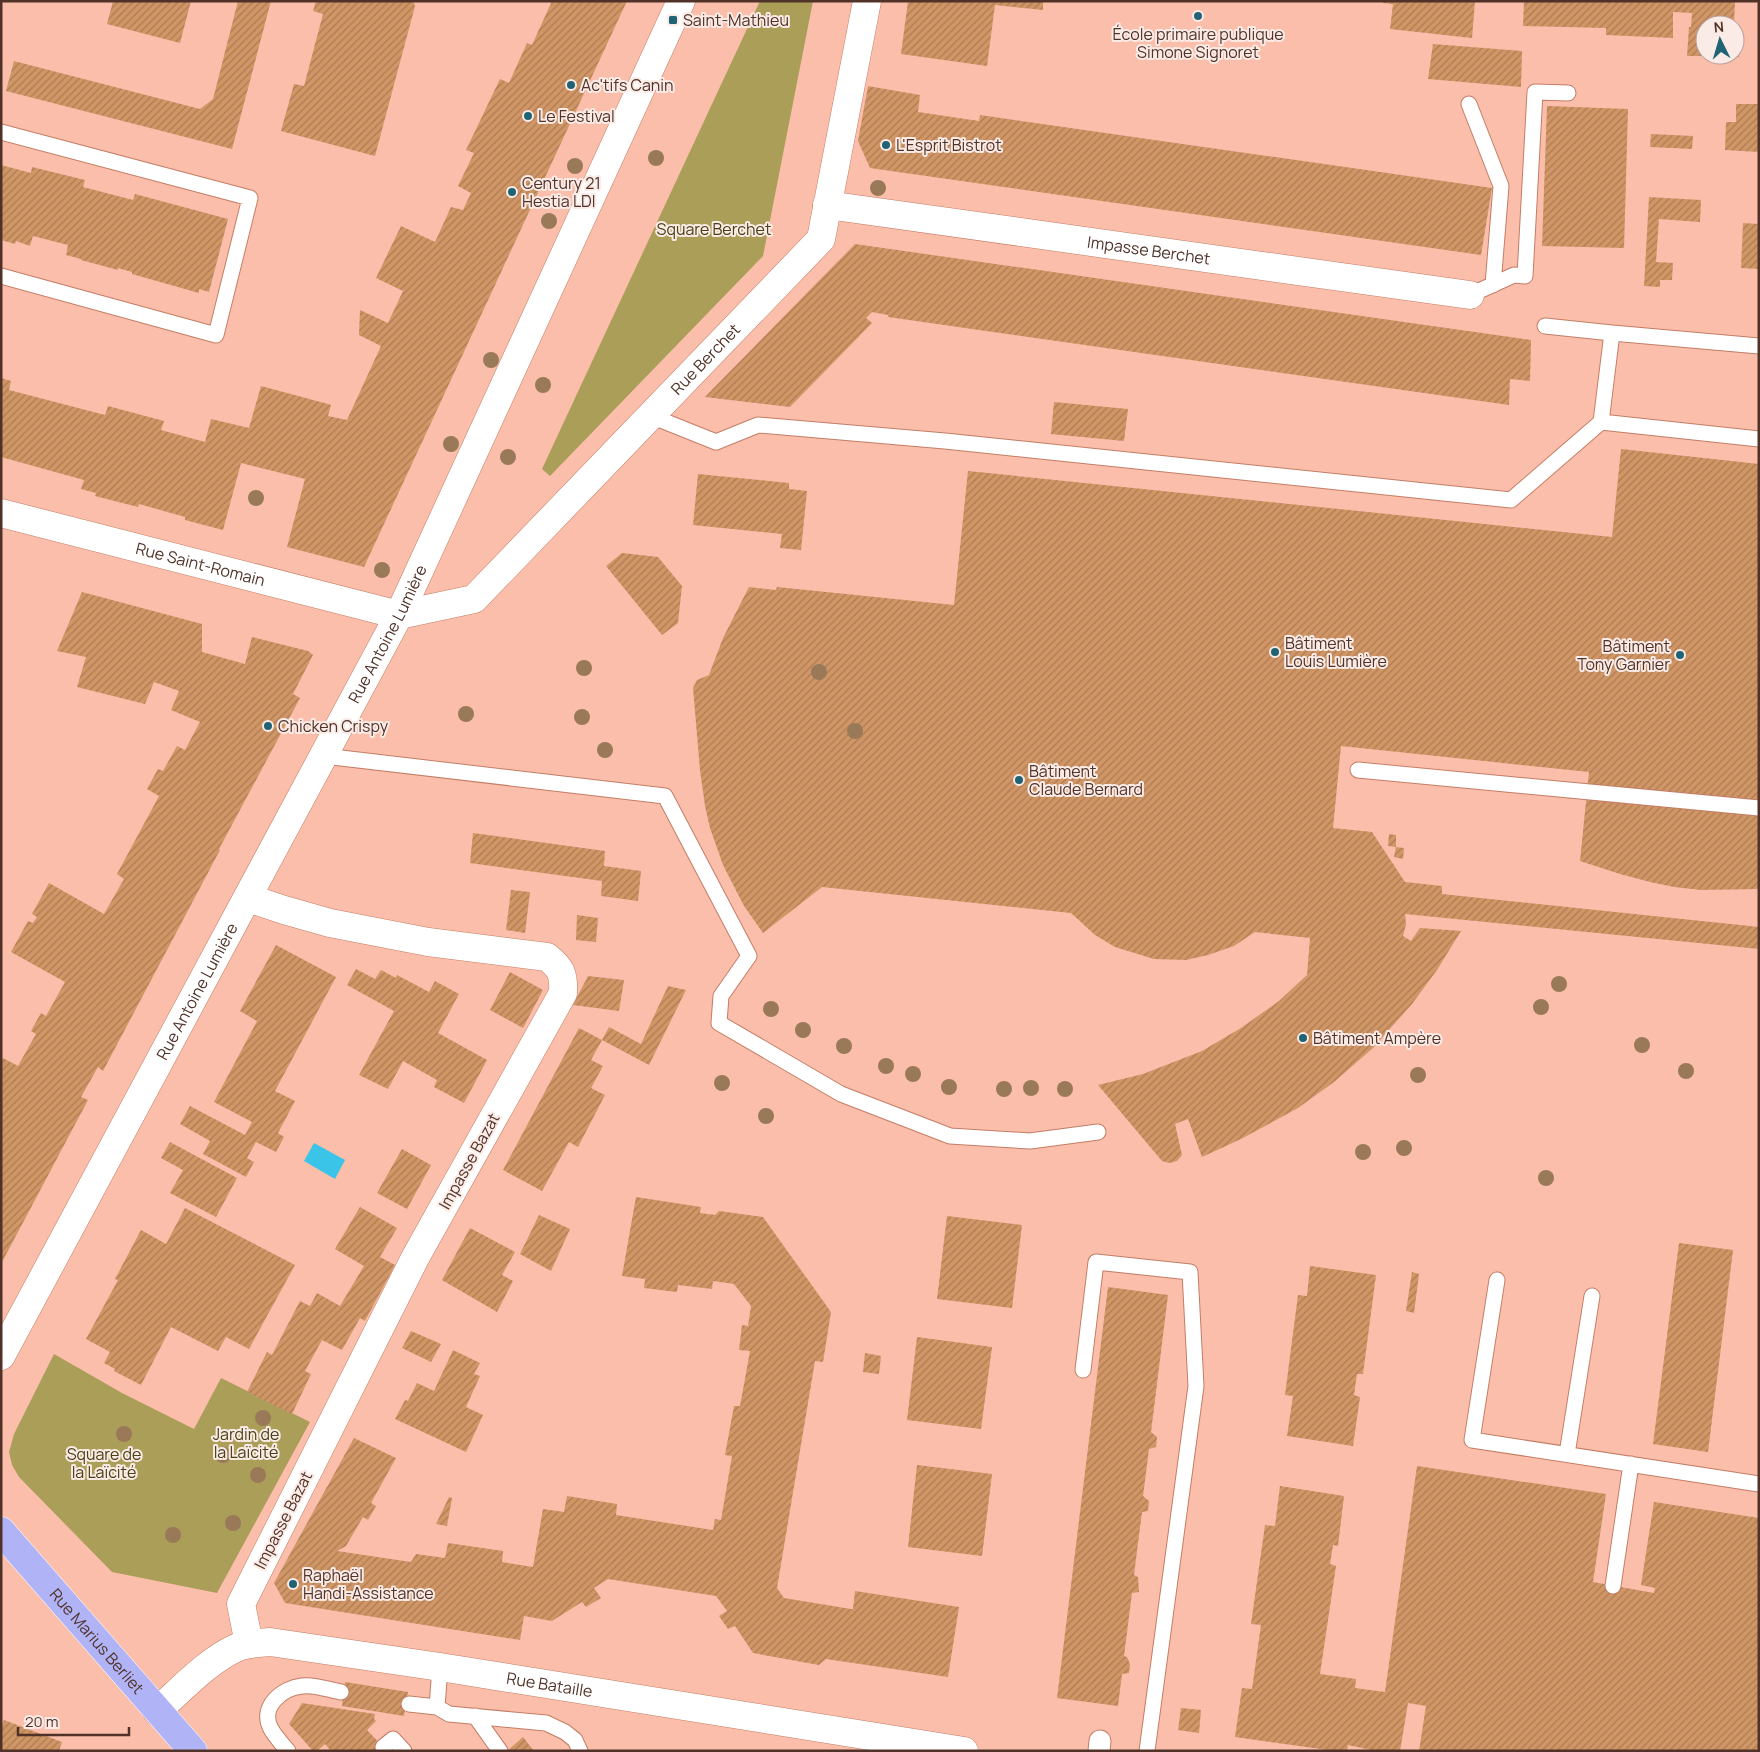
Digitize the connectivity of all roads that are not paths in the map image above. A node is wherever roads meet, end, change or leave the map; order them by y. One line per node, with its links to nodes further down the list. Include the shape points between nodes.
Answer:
1 (682, 1): 16 (street, Rue Antoine Lumière)
2 (867, 1): 6 (street, Rue Berchet)
3 (1568, 93): 8 (lane, via 1535,92 1525,276 1514,275)
4 (1469, 104): 8 (lane, via 1501,186)
5 (1, 132): 7 (lane, via 250,198 216,335)
6 (827, 204): 8 (street, Impasse Berchet); 12 (street, Rue Berchet, via 821,239)
7 (1, 276)
8 (1481, 290)
9 (1545, 326): 10 (lane)
10 (1612, 333): 11 (lane); 13 (lane)
11 (1759, 346)
12 (651, 416): 13 (lane, via 716,442 758,425 945,441 1512,500); 16 (street, Rue Berchet, via 474,599)
13 (1601, 422): 14 (lane)
14 (1759, 438)
15 (1, 513): 16 (street, Rue Saint-Romain)
16 (399, 615): 17 (street, Rue Antoine Lumière)
17 (324, 756): 20 (street, Rue Antoine Lumière); 21 (lane, via 665,796 749,956 721,996 719,1023 842,1094 950,1136 1030,1141)
18 (1358, 770): 19 (lane)
19 (1759, 808)
20 (248, 898): 24 (street, Rue Antoine Lumière); 31 (street, Impasse Bazat, via 330,923 428,942 547,957 559,967 564,980 563,992 415,1258 240,1604)
21 (1098, 1132)
22 (1497, 1280): 26 (lane, via 1472,1440)
23 (1592, 1296): 26 (lane)
24 (1, 1356)
25 (1084, 1370): 45 (lane, via 1096,1262 1190,1272 1196,1386)
26 (1567, 1454): 27 (lane)
27 (1631, 1464): 28 (lane); 30 (lane)
28 (1759, 1484)
29 (1, 1531): 36 (main road, Rue Marius Berliet)
30 (1613, 1586)
31 (249, 1644): 32 (street, Rue Bataille, via 295,1645); 36 (street, Rue Bataille, via 216,1660)
32 (440, 1667): 35 (lane); 44 (street, Rue Bataille)
33 (341, 1692): 40 (lane, via 304,1685 286,1689 273,1701 268,1712 270,1728)
34 (409, 1704): 35 (lane)
35 (437, 1707): 37 (lane, via 449,1714)
36 (157, 1711): 39 (main road, Rue Marius Berliet)
37 (475, 1716): 42 (lane); 43 (lane, via 546,1723 565,1732)
38 (383, 1747): 41 (lane, via 393,1739)
39 (193, 1751)
40 (288, 1751)
41 (404, 1751)
42 (500, 1751)
43 (580, 1751)
44 (964, 1751)
45 (1147, 1751)

